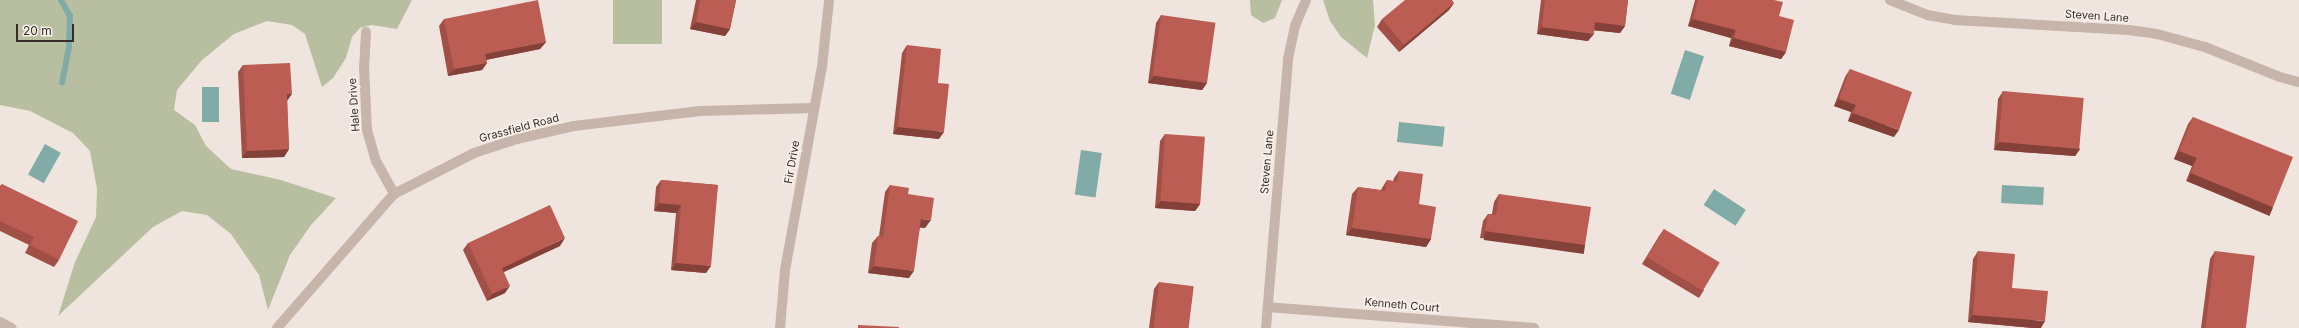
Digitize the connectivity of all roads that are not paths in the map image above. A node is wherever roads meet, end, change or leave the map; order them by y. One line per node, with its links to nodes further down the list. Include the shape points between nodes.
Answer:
1 (829, 0): 6 (street, Fir Drive, via 822,67)
2 (1306, 0): 8 (street, Steven Lane, via 1294,26 1288,59)
3 (1890, 0): 5 (street, Steven Lane, via 1927,15 1955,20 2129,30 2157,34 2205,47 2280,78)
4 (366, 32): 7 (street, Hale Drive, via 364,67 367,130 376,161)
5 (2299, 82)
6 (814, 108): 7 (street, Grassfield Road, via 700,110 574,126 517,139 474,153); 12 (street, Fir Drive, via 785,270)
7 (394, 194): 11 (street, Grassfield Road)
8 (1268, 307): 13 (street, Steven Lane); 14 (street, Kenneth Court)
9 (0, 322): 10 (street)
10 (12, 328)
11 (277, 328)
12 (780, 328)
13 (1266, 328)
14 (1534, 328)

